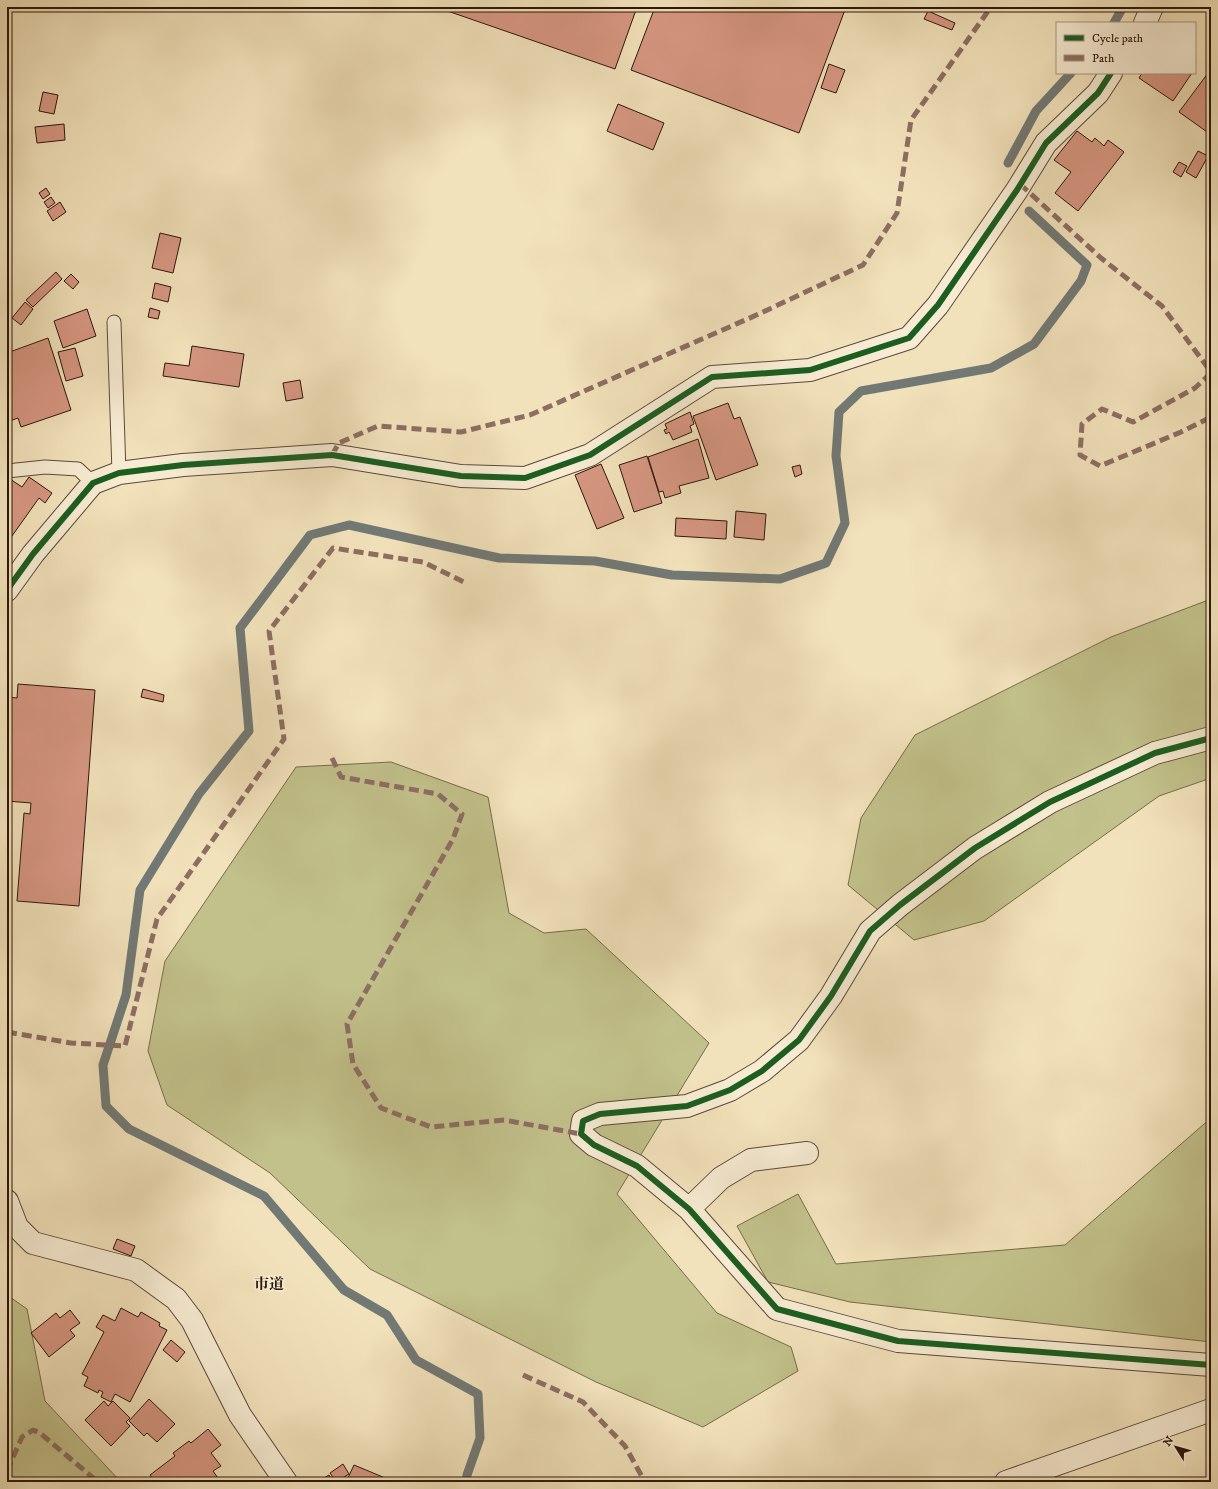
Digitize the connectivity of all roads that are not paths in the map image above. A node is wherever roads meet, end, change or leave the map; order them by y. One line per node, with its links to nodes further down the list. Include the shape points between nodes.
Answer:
1 (1152, 7): 2 (street)
2 (1145, 22)
3 (1110, 74): 6 (street, via 1098,93 1046,142 1017,190 938,305 909,338 810,370 712,377 590,454 525,478 461,476 332,455 183,465)
4 (114, 322): 6 (lane)
5 (7, 471): 7 (lane, via 45,467 78,469)
6 (119, 473): 7 (street)
7 (93, 483): 8 (street, via 33,554)
8 (7, 590)
9 (1211, 738): 12 (street, via 1155,753 1050,802 975,848 870,931 831,996 799,1040 762,1071 736,1087 687,1106 600,1114 583,1121 581,1134 594,1145 637,1166)
10 (807, 1153): 12 (street, via 751,1160 721,1178)
11 (7, 1201): 15 (street, via 17,1227 33,1243 136,1270 176,1299 192,1320 240,1415)
12 (689, 1209): 13 (street, via 776,1309 898,1341)
13 (1211, 1364)
14 (1211, 1410): 16 (street)
15 (286, 1482)
16 (1006, 1482)

